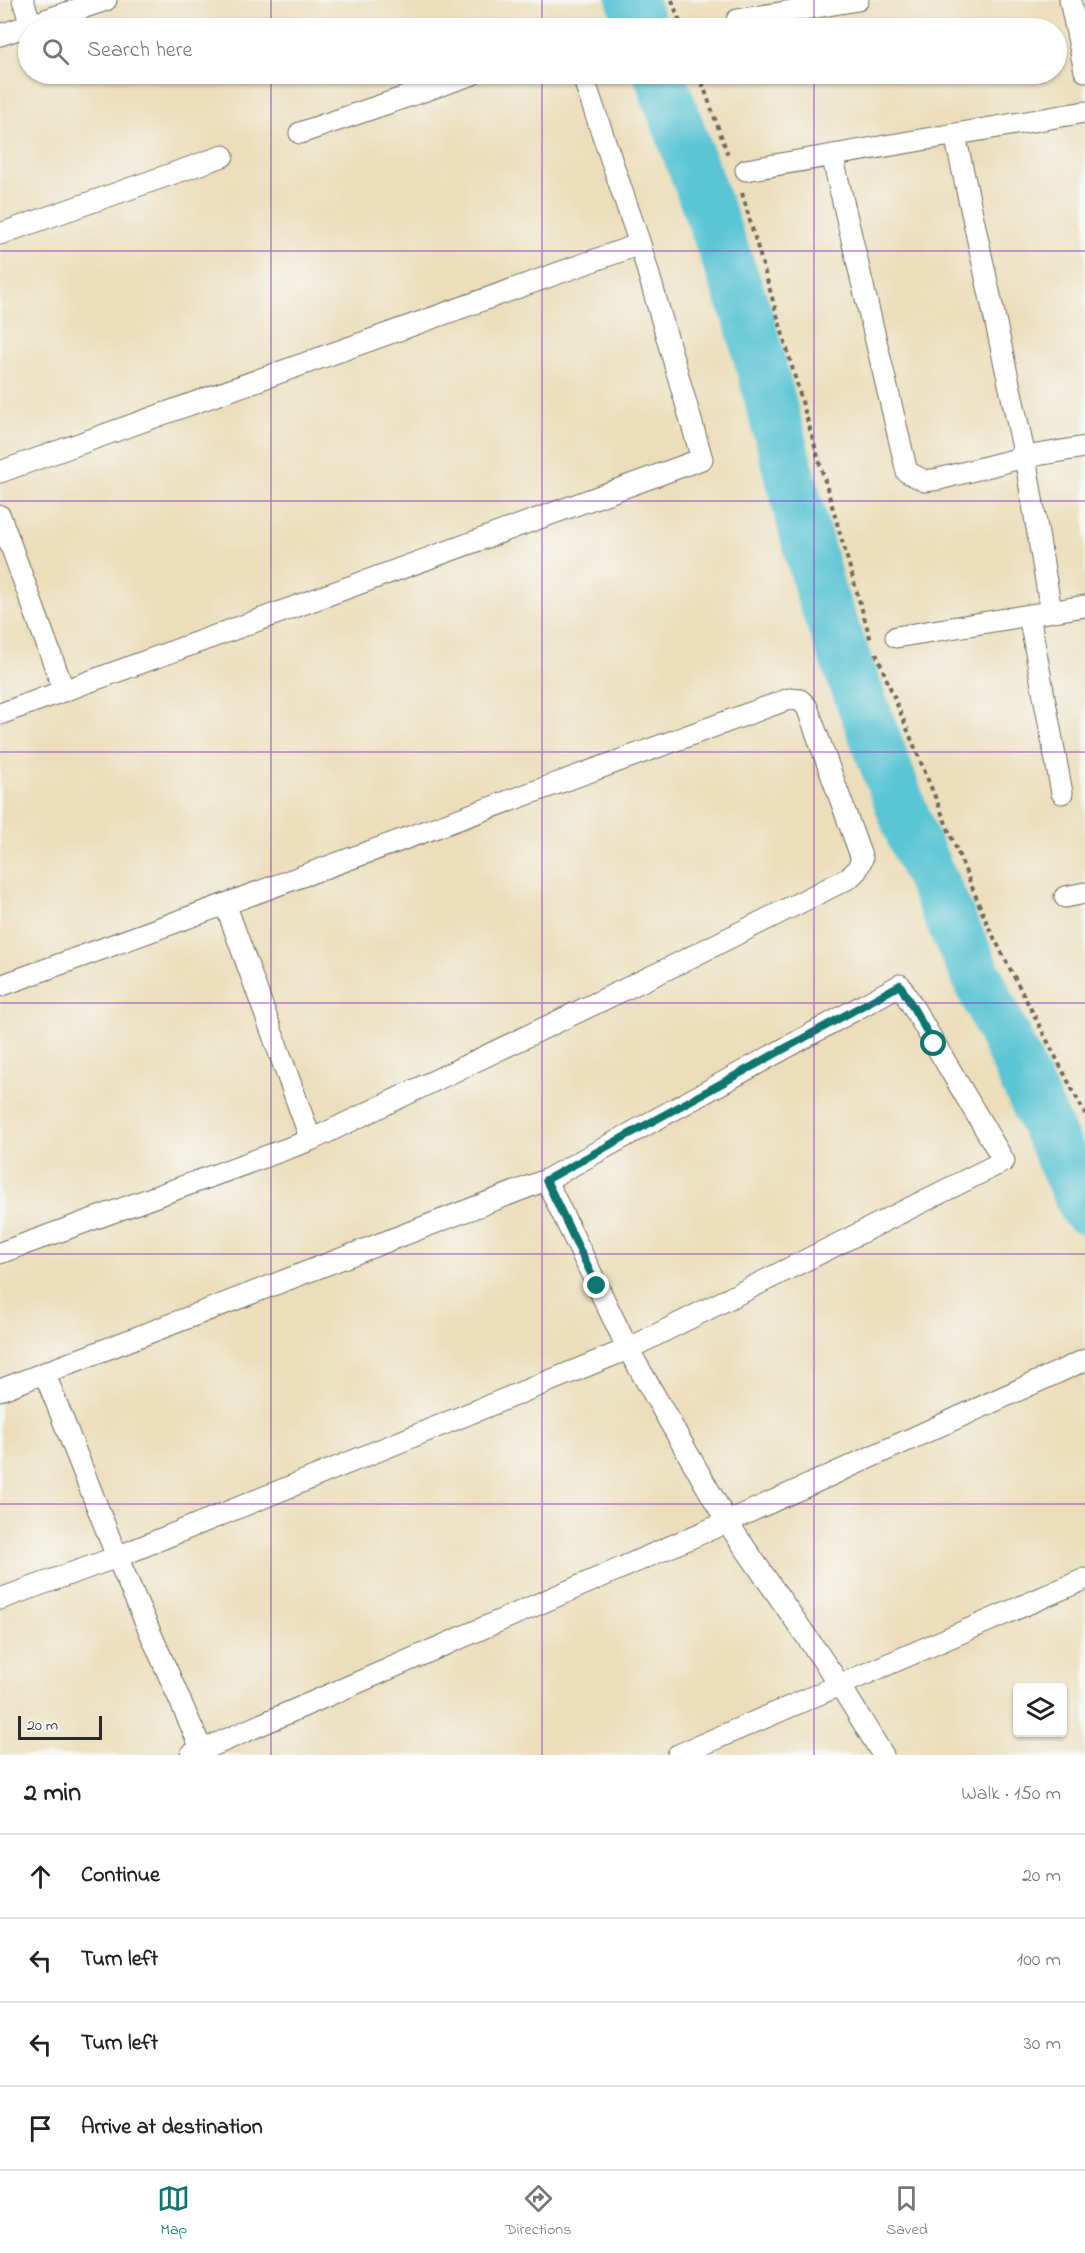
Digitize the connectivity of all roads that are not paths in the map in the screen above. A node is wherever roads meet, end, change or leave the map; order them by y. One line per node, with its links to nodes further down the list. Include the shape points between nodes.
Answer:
1 (23, 0): 5 (street)
2 (106, 0): 6 (street)
3 (858, 0): 7 (street)
4 (1070, 0): 10 (street)
5 (29, 18)
6 (52, 18)
7 (749, 18)
8 (18, 29): 9 (street)
9 (0, 35)
10 (1085, 71)
11 (444, 84): 14 (street)
12 (585, 84): 20 (street)
13 (1085, 112): 15 (street)
14 (300, 133)
15 (955, 135): 16 (street); 22 (street)
16 (832, 155): 18 (street); 22 (street, via 907,472 925,481)
17 (223, 156): 19 (street)
18 (739, 172)
19 (0, 234)
20 (640, 244): 23 (street); 29 (street, via 702,459)
21 (1085, 447): 22 (street)
22 (1025, 457): 26 (street)
23 (0, 472)
24 (0, 516): 29 (street)
25 (1085, 606): 26 (street)
26 (1052, 611): 27 (street)
27 (1029, 615): 28 (street); 31 (street)
28 (896, 637)
29 (64, 691): 30 (street)
30 (0, 714)
31 (1062, 793)
32 (226, 906): 33 (street); 34 (street); 34 (street, via 789,699 800,700 807,707 862,860 849,878)
33 (0, 986)
34 (311, 1140): 36 (street)
35 (546, 1180): 37 (street); 37 (street, via 900,985 1004,1161); 39 (street)
36 (0, 1253)
37 (628, 1349): 41 (street); 42 (street)
38 (1085, 1360): 41 (street)
39 (45, 1374): 40 (street); 42 (street)
40 (0, 1390)
41 (727, 1522): 45 (street); 46 (street)
42 (117, 1557): 44 (street); 46 (street)
43 (1085, 1579): 45 (street)
44 (0, 1599)
45 (840, 1685): 47 (street); 48 (street)
46 (199, 1753)
47 (678, 1755)
48 (883, 1755)

